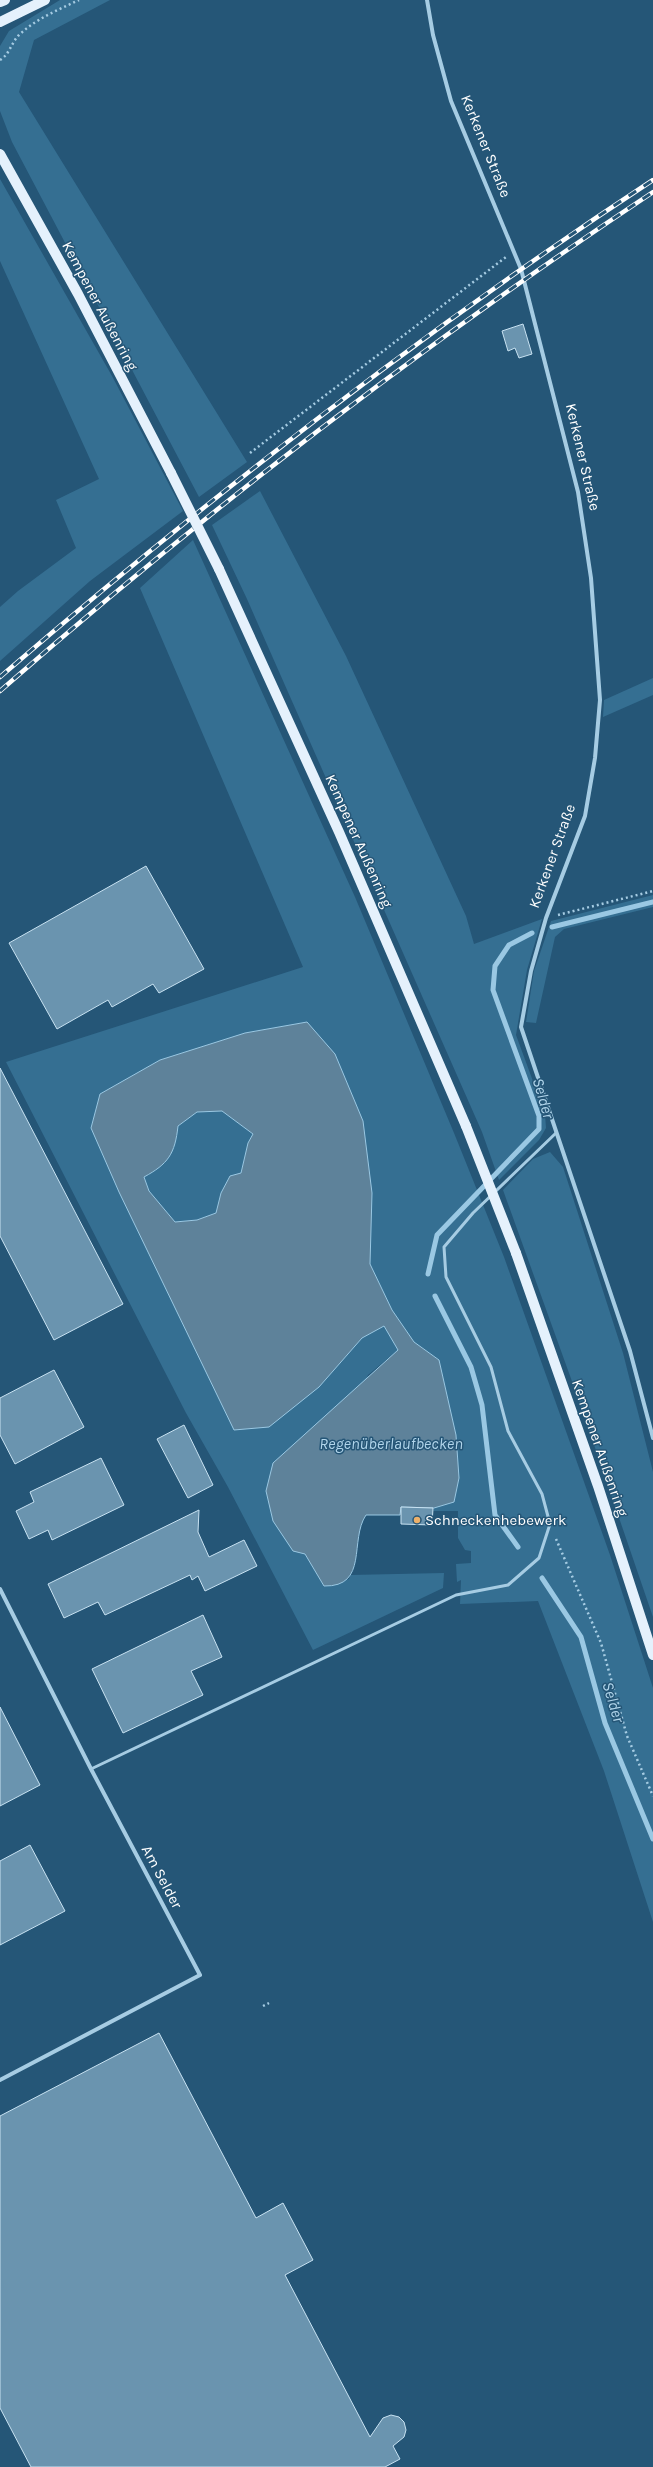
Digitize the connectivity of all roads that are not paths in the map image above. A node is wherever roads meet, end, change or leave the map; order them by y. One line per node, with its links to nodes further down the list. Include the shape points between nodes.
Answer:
1 (4, 0): 4 (main road)
2 (45, 0): 5 (main road)
3 (427, 0): 8 (street, Kerkener Straße, via 433,35 451,100 524,279 578,492 591,578 600,700 595,758 585,816 542,931 531,971 521,1027)
4 (0, 2)
5 (4, 20): 6 (main road)
6 (0, 29)
7 (0, 154): 11 (main road, Kempener Außenring, bridge, via 81,300 171,473 219,570 336,825 466,1126 516,1253 598,1486)
8 (556, 1133): 9 (street, Kerkener Straße, via 630,1352); 12 (lane, via 473,1213 444,1246 446,1277 491,1367 508,1432 542,1494 550,1524 539,1558 508,1585 456,1595)
9 (653, 1438)
10 (0, 1589): 12 (street, Am Selder)
11 (653, 1654)
12 (92, 1769): 13 (street, Am Selder, via 200,1975)
13 (0, 2080)

